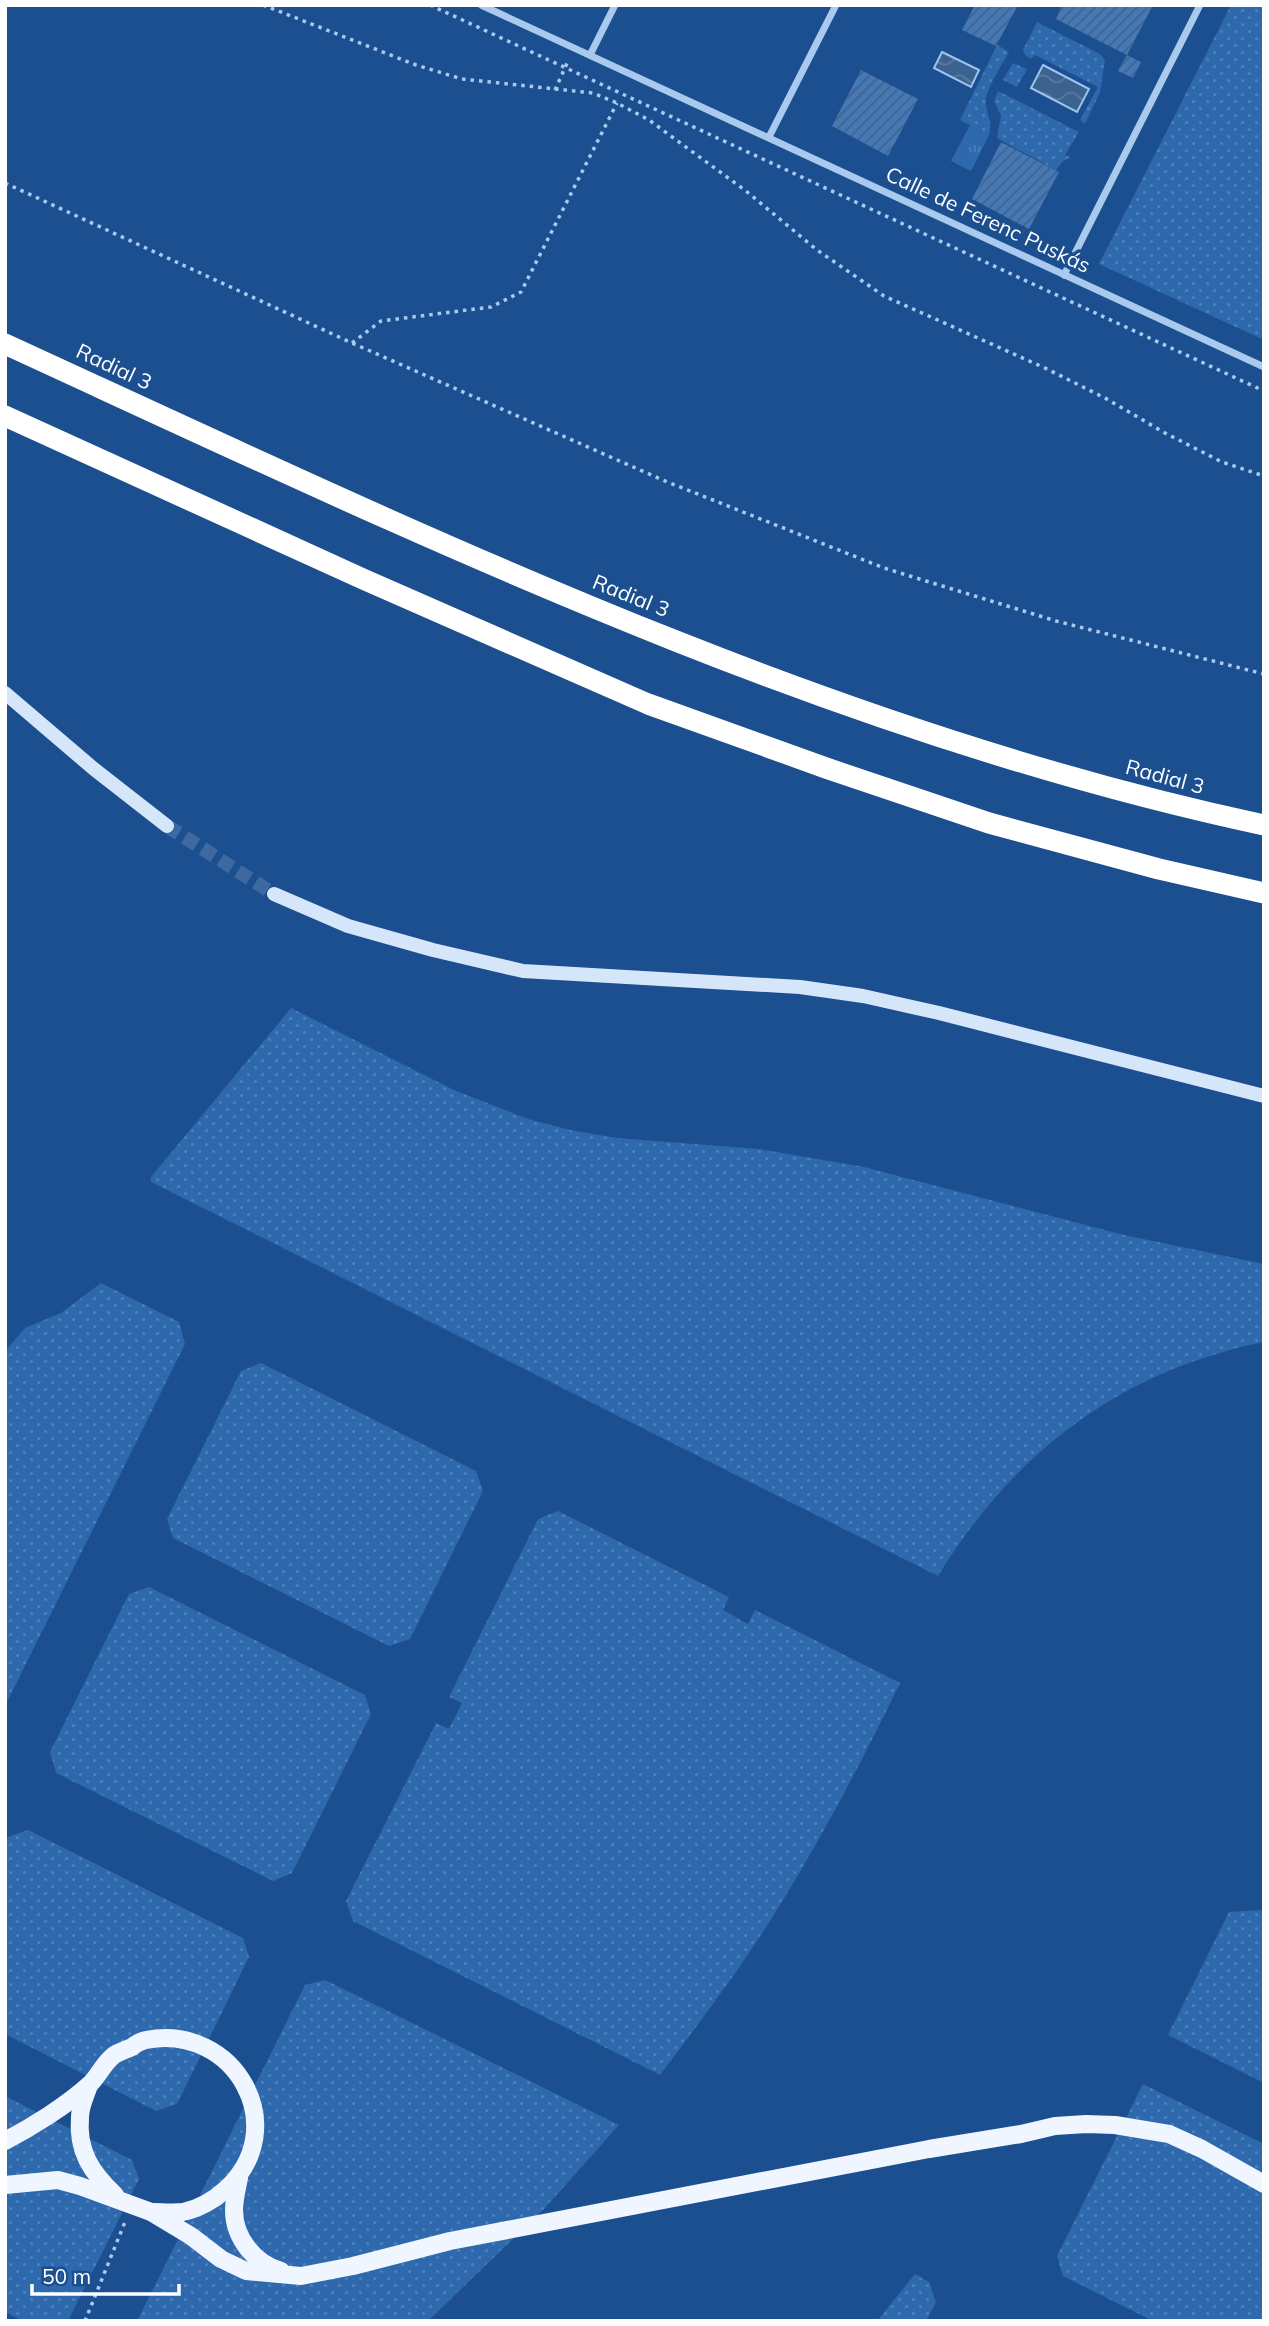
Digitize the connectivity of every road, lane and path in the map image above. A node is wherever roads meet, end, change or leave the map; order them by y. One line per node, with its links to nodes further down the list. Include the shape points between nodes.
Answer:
1 (263, 5): 10 (path, via 428,69 463,79)
2 (430, 5): 9 (path)
3 (481, 5): 7 (street, Calle de Ferenc Puskás)
4 (615, 5): 7 (street)
5 (836, 5): 12 (street)
6 (1200, 5): 14 (street)
7 (590, 55): 12 (street, Calle de Ferenc Puskás)
8 (569, 61): 9 (path)
9 (565, 68): 10 (path); 18 (path)
10 (555, 90): 11 (path, via 593,93)
11 (617, 103): 15 (path, via 521,292 491,307 381,321); 20 (path, via 649,120 884,296 1093,392 1222,462)
12 (769, 137): 14 (street, Calle de Ferenc Puskás)
13 (5, 183): 15 (path)
14 (1063, 275): 17 (street, Calle de Ferenc Puskás)
15 (352, 343): 21 (path, via 665,481 884,568 1056,621)
16 (5, 344): 23 (highway, Radial 3, via 356,505 785,684 1007,758 1171,805)
17 (1264, 367)
18 (1264, 391)
19 (5, 416): 26 (highway, via 648,704 989,823)
20 (1264, 476)
21 (1264, 674)
22 (5, 693): 24 (street)
23 (1264, 825)
24 (167, 826)
25 (274, 894): 27 (street, via 348,926 523,971 863,996)
26 (1264, 894)
27 (1264, 1096)
28 (89, 2085): 29 (main road); 30 (main road, via 112,2057 144,2040 180,2038 214,2050 240,2074 253,2102 256,2133); 33 (main road, via 80,2115 82,2147 95,2176)
29 (5, 2141)
30 (239, 2178): 34 (main road, via 215,2200 184,2212); 35 (main road, via 234,2212 238,2236 272,2269)
31 (1264, 2184): 35 (main road, via 1169,2134 1115,2125 1065,2125 450,2241)
32 (5, 2185): 33 (main road, via 58,2180)
33 (125, 2202): 34 (main road); 36 (path)
34 (151, 2212): 35 (main road, via 246,2271)
35 (301, 2276)
36 (85, 2321)

